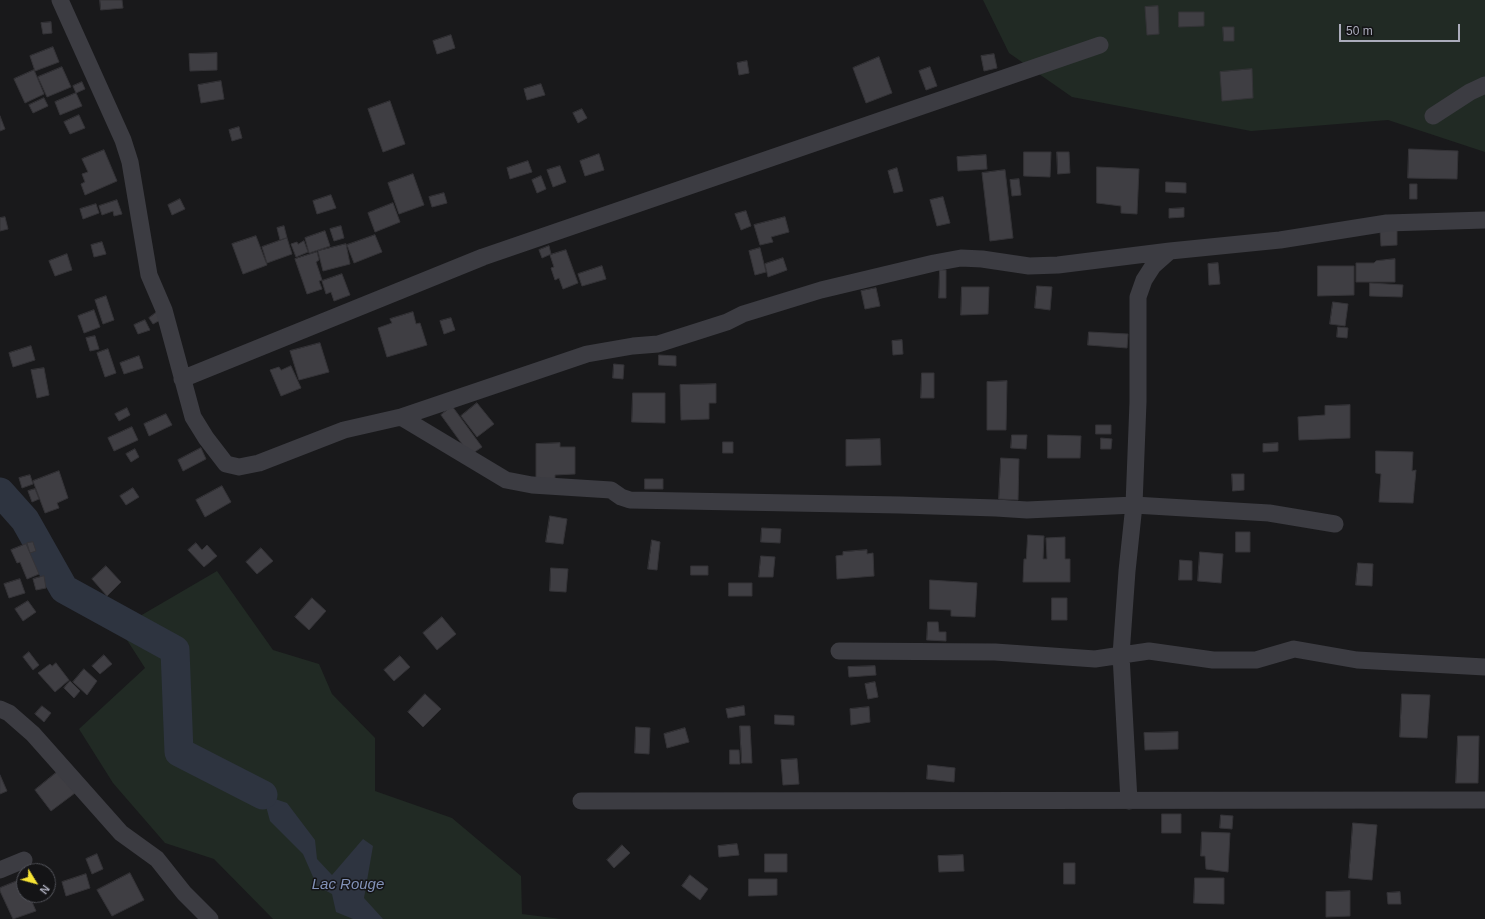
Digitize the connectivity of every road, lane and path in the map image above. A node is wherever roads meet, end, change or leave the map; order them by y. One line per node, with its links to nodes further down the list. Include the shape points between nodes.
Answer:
1 (60, 0): 7 (street, via 123,140 130,162 149,275 164,310)
2 (1100, 45): 7 (street, via 483,257)
3 (1485, 85): 4 (street)
4 (1433, 116)
5 (1485, 220): 6 (street, via 1387,223 1280,240)
6 (1170, 251): 8 (street, via 1058,265 1029,266 961,258 934,263 821,290 658,344 587,354); 9 (street, via 1153,266 1144,280 1138,297 1138,402)
7 (182, 379): 8 (street, via 193,417 206,438 226,464 239,467 259,463 344,430)
8 (401, 417): 9 (street, via 506,480 532,485 611,490 630,500 1027,510)
9 (1134, 505): 10 (street, via 1269,513); 12 (street)
10 (1335, 524)
11 (839, 651): 12 (street, via 995,652 1095,659)
12 (1121, 655): 13 (street, via 1149,651 1213,660 1256,660 1294,649 1357,660); 17 (street)
13 (1485, 667)
14 (0, 709): 20 (street, via 9,713 33,734 121,833 157,859 184,893)
15 (1485, 800): 17 (street)
16 (581, 801): 17 (street)
17 (1128, 801)
18 (24, 860): 19 (street)
19 (0, 870)
20 (210, 919)

